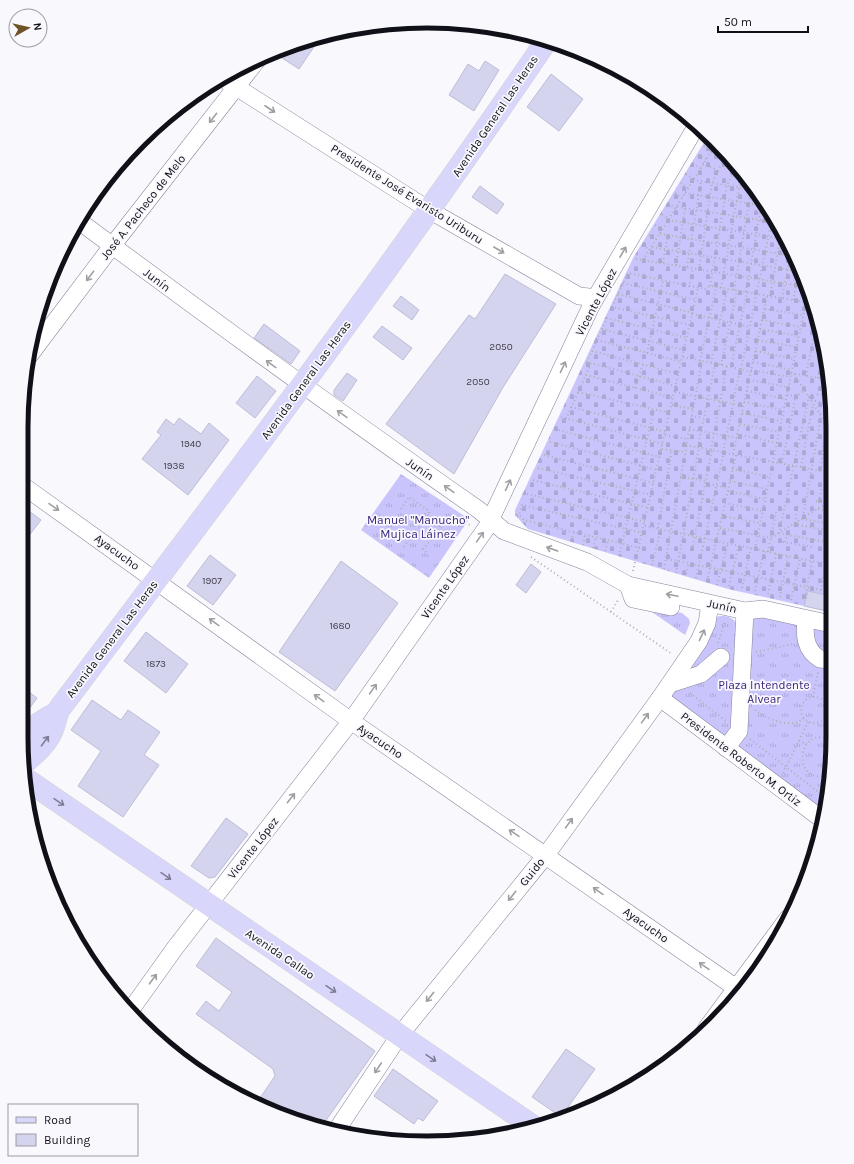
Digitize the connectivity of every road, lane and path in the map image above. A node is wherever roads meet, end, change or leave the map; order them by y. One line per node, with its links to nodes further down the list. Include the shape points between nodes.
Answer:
1 (543, 46): 40 (main road, Avenida General Las Heras)
2 (251, 69): 4 (street, José A. Pacheco de Melo)
3 (227, 81): 4 (street, Presidente José Evaristo Uriburu)
4 (237, 88): 40 (street, Presidente José Evaristo Uriburu, one-way to 40); 75 (street, José A. Pacheco de Melo, one-way to 75)
5 (694, 131): 131 (street, Vicente López, one-way to 5)
6 (704, 146): 7 (path)
7 (711, 151): 9 (path); 10 (path)
8 (698, 155): 10 (path)
9 (719, 156)
10 (706, 159): 12 (path)
11 (724, 161): 15 (path)
12 (703, 163): 14 (path); 15 (path)
13 (693, 164): 14 (path)
14 (701, 168): 18 (path)
15 (718, 171): 22 (path)
16 (734, 172): 23 (path)
17 (686, 174): 18 (path)
18 (694, 179): 19 (path); 25 (path)
19 (701, 181): 22 (path); 30 (path)
20 (741, 181): 24 (path)
21 (681, 183): 25 (path)
22 (712, 183): 23 (path); 32 (path)
23 (727, 185): 24 (path); 33 (path)
24 (738, 187): 26 (path); 34 (path)
25 (688, 188): 28 (path)
26 (747, 188)
27 (675, 193): 31 (path)
28 (685, 193): 30 (path); 31 (path)
29 (750, 193): 36 (path)
30 (699, 196): 32 (path); 41 (path)
31 (682, 198): 38 (path)
32 (710, 198): 33 (path); 43 (path)
33 (725, 200): 34 (path); 44 (path)
34 (736, 202): 36 (path); 46 (path)
35 (668, 204): 38 (path)
36 (748, 204): 37 (path); 47 (path)
37 (759, 206)
38 (676, 208): 39 (path); 48 (path)
39 (685, 208): 41 (path); 51 (path)
40 (429, 210): 131 (street, Presidente José Evaristo Uriburu, one-way to 131, via 579,296 589,296); 186 (main road, Avenida General Las Heras)
41 (697, 210): 43 (path); 53 (path)
42 (762, 210): 49 (path)
43 (708, 211): 44 (path); 56 (path)
44 (722, 214): 46 (path); 57 (path)
45 (662, 215): 48 (path)
46 (734, 216): 47 (path); 59 (path)
47 (746, 218): 49 (path); 60 (path)
48 (669, 219): 51 (path); 58 (path)
49 (759, 220): 50 (path); 62 (path)
50 (769, 221)
51 (683, 222): 53 (path); 66 (path)
52 (83, 224): 75 (street, Junín)
53 (694, 224): 56 (path); 68 (path)
54 (655, 225): 58 (path)
55 (771, 225): 65 (path)
56 (705, 226): 57 (path); 70 (path)
57 (720, 228): 59 (path); 71 (path)
58 (662, 230): 61 (path)
59 (731, 230): 60 (path); 74 (path)
60 (743, 232): 62 (path); 77 (path)
61 (660, 234): 64 (path); 69 (path)
62 (756, 234): 65 (path); 79 (path)
63 (649, 235): 69 (path)
64 (668, 235): 66 (path); 78 (path)
65 (768, 236): 67 (path); 82 (path)
66 (680, 237): 68 (path); 81 (path)
67 (778, 237)
68 (692, 239): 70 (path); 83 (path)
69 (656, 240): 76 (path)
70 (703, 241): 71 (path); 86 (path)
71 (717, 243): 74 (path); 87 (path)
72 (781, 243): 84 (path)
73 (643, 245): 80 (path)
74 (729, 245): 77 (path); 89 (path)
75 (112, 246): 154 (street, José A. Pacheco de Melo, one-way to 154); 186 (street, Junín, one-way to 75)
76 (652, 247): 78 (path); 80 (path)
77 (741, 247): 79 (path); 91 (path)
78 (666, 249): 81 (path); 93 (path)
79 (753, 249): 82 (path); 94 (path)
80 (650, 250): 90 (path)
81 (678, 251): 83 (path); 95 (path)
82 (766, 251): 84 (path); 96 (path)
83 (690, 253): 86 (path); 97 (path)
84 (778, 253): 85 (path); 98 (path)
85 (786, 254)
86 (701, 255): 87 (path); 100 (path)
87 (715, 257): 89 (path); 103 (path)
88 (634, 259): 90 (path)
89 (726, 259): 91 (path); 104 (path)
90 (643, 260): 93 (path)
91 (738, 261): 94 (path); 105 (path)
92 (790, 261): 101 (path)
93 (663, 263): 95 (path)
94 (751, 263): 96 (path); 106 (path)
95 (676, 265): 97 (path)
96 (763, 265): 98 (path); 107 (path)
97 (687, 267): 99 (path)
98 (775, 267): 101 (path); 110 (path)
99 (693, 268): 100 (path); 114 (path)
100 (699, 269): 103 (path)
101 (788, 270): 102 (path); 112 (path)
102 (795, 271)
103 (712, 272): 104 (path); 115 (path)
104 (724, 273): 105 (path); 119 (path)
105 (736, 276): 106 (path); 121 (path)
106 (748, 277): 107 (path); 123 (path)
107 (760, 279): 110 (path); 125 (path)
108 (798, 280): 113 (path)
109 (663, 281): 111 (path, via 628,273); 114 (path); 122 (path)
110 (772, 281): 112 (path); 126 (path)
111 (623, 284): 122 (path); 124 (path)
112 (785, 284): 113 (path); 127 (path)
113 (796, 285): 116 (path); 129 (path)
114 (689, 286): 118 (path)
115 (710, 286): 117 (path); 118 (path, via 705,289)
116 (800, 286)
117 (716, 287): 119 (path); 137 (path)
118 (698, 288): 128 (path)
119 (721, 288): 120 (path)
120 (727, 289): 121 (path); 138 (path)
121 (735, 290): 123 (path); 140 (path)
122 (661, 292): 128 (path); 132 (path)
123 (747, 292): 125 (path); 142 (path)
124 (618, 294): 132 (path); 136 (path, via 612,307)
125 (758, 294): 126 (path); 143 (path)
126 (768, 296): 127 (path); 133 (path)
127 (782, 298): 129 (path)
128 (696, 300): 134 (path)
129 (794, 300): 130 (path)
130 (806, 302): 135 (path)
131 (592, 304): 306 (street, Vicente López, one-way to 131)
132 (658, 304): 134 (path); 136 (path)
133 (765, 309): 135 (path); 139 (path)
134 (693, 313): 137 (path); 141 (path)
135 (803, 315): 144 (path)
136 (655, 317): 141 (path); 146 (path)
137 (710, 318): 138 (path); 162 (path)
138 (720, 320): 140 (path); 165 (path)
139 (762, 320): 144 (path); 147 (path)
140 (730, 322): 142 (path); 169 (path)
141 (690, 325): 150 (path)
142 (740, 325): 143 (path); 172 (path)
143 (750, 327): 173 (path)
144 (800, 327): 149 (path)
145 (602, 329): 146 (path, via 607,318); 151 (path); 153 (path)
146 (652, 329): 150 (path); 153 (path)
147 (760, 329): 149 (path); 152 (path)
148 (814, 334): 180 (path)
149 (799, 336): 155 (path)
150 (687, 338): 156 (path)
151 (597, 340): 157 (path); 159 (path)
152 (758, 340): 155 (path); 158 (path)
153 (650, 341): 156 (path); 159 (path)
154 (37, 346)
155 (796, 347): 161 (path)
156 (684, 350): 160 (path)
157 (592, 351): 166 (path, via 587,362); 167 (path)
158 (756, 351): 161 (path); 164 (path)
159 (647, 353): 163 (path)
160 (683, 357): 162 (path); 163 (path)
161 (794, 359): 175 (path)
162 (701, 361): 165 (path); 196 (path)
163 (682, 362): 176 (path)
164 (753, 362): 174 (path); 175 (path)
165 (711, 363): 168 (path)
166 (591, 364): 178 (path); 179 (path)
167 (643, 364): 176 (path); 179 (path)
168 (715, 364): 169 (path); 200 (path)
169 (721, 365): 170 (path)
170 (727, 366): 172 (path); 203 (path)
171 (821, 366): 182 (path)
172 (731, 367): 173 (path)
173 (740, 369): 174 (path); 206 (path)
174 (751, 371): 181 (path); 184 (path)
175 (791, 371): 177 (path); 181 (path)
176 (679, 374): 185 (path)
177 (794, 374): 180 (path); 189 (path)
178 (586, 375): 188 (path); 191 (path)
179 (639, 376): 185 (path); 188 (path)
180 (806, 376): 182 (path)
181 (790, 377): 187 (path)
182 (818, 378): 183 (path)
183 (823, 379)
184 (749, 380): 187 (path); 190 (path)
185 (676, 386): 192 (path)
186 (303, 387): 306 (street, Junín, one-way to 186); 370 (main road, Avenida General Las Heras)
187 (788, 387): 194 (path)
188 (635, 388): 199 (path)
189 (805, 390): 197 (path); 198 (path)
190 (747, 391): 201 (path); 204 (path)
191 (578, 392): 210 (path); 212 (path)
192 (675, 392): 196 (path); 199 (path)
193 (817, 394): 195 (path)
194 (787, 395): 197 (path); 201 (path)
195 (825, 395)
196 (695, 396): 200 (path); 211 (path)
197 (796, 396): 253 (path)
198 (809, 396): 202 (path); 255 (path)
199 (674, 398): 208 (path)
200 (707, 398): 203 (path); 220 (path)
201 (786, 398): 213 (path)
202 (811, 400): 205 (path); 207 (path)
203 (720, 401): 206 (path); 231 (path)
204 (744, 402): 209 (path); 213 (path)
205 (825, 403)
206 (733, 404): 209 (path); 233 (path)
207 (813, 404): 216 (path); 256 (path)
208 (672, 405): 211 (path); 215 (path)
209 (744, 406): 214 (path)
210 (571, 407): 221 (path); 225 (path)
211 (693, 409): 218 (path)
212 (654, 410): 215 (path); 225 (path)
213 (783, 410): 222 (path)
214 (742, 413): 222 (path); 224 (path)
215 (670, 414): 230 (path)
216 (820, 415): 217 (path); 223 (path); 258 (path)
217 (826, 415)
218 (691, 416): 220 (path); 227 (path)
219 (561, 418): 221 (path)
220 (704, 418): 228 (path)
221 (566, 419): 236 (path)
222 (781, 421): 229 (path)
223 (825, 422)
224 (740, 424): 229 (path); 232 (path)
225 (650, 428): 230 (path); 236 (path)
226 (555, 429): 246 (path)
227 (689, 429): 228 (path); 235 (path)
228 (701, 432): 231 (path); 242 (path)
229 (779, 432): 238 (path)
230 (666, 433): 235 (path); 239 (path)
231 (714, 434): 233 (path); 245 (path)
232 (738, 434): 234 (path); 238 (path)
233 (726, 436): 234 (path); 248 (path)
234 (737, 438): 249 (path)
235 (687, 439): 240 (path)
236 (647, 440): 239 (path); 246 (path)
237 (550, 442): 254 (path)
238 (777, 443): 252 (path)
239 (663, 444): 243 (path)
240 (686, 445): 242 (path); 247 (path)
241 (824, 445): 261 (path)
242 (699, 447): 245 (path); 266 (path)
243 (662, 449): 244 (path); 251 (path)
244 (672, 450): 247 (path); 312 (path)
245 (711, 450): 248 (path); 269 (path)
246 (644, 452): 251 (path); 254 (path)
247 (685, 452): 263 (path)
248 (724, 452): 249 (path); 271 (path)
249 (735, 454): 252 (path); 260 (path)
250 (544, 455): 265 (path)
251 (660, 457): 259 (path)
252 (773, 462): 253 (path); 264 (path)
253 (782, 463): 255 (path)
254 (641, 466): 259 (path); 265 (path)
255 (794, 466): 256 (path); 320 (path)
256 (801, 467): 258 (path)
257 (538, 468): 276 (path)
258 (812, 469): 261 (path); 300 (path)
259 (657, 470): 270 (path)
260 (732, 470): 264 (path); 268 (path)
261 (820, 471): 262 (path)
262 (826, 472)
263 (680, 477): 266 (path); 315 (path)
264 (770, 477): 274 (path)
265 (638, 479): 270 (path); 276 (path)
266 (694, 479): 269 (path); 321 (path)
267 (533, 480): 287 (path)
268 (730, 481): 273 (path); 274 (path)
269 (705, 482): 271 (path); 280 (path)
270 (654, 483): 279 (path)
271 (717, 486): 273 (path); 283 (path)
272 (822, 487): 284 (path)
273 (728, 488): 277 (path)
274 (767, 488): 281 (path)
275 (28, 489): 370 (street, Ayacucho, one-way to 370)
276 (635, 491): 279 (path); 287 (path)
277 (728, 491): 281 (path); 285 (path)
278 (527, 494): 299 (path)
279 (652, 495): 290 (path)
280 (702, 499): 283 (path); 325 (path)
281 (765, 499): 293 (path)
282 (816, 501): 284 (path)
283 (713, 502): 327 (path)
284 (819, 502): 286 (path)
285 (725, 503): 293 (path); 296 (path)
286 (826, 503)
287 (632, 504): 290 (path); 299 (path)
288 (826, 504): 292 (path)
289 (798, 506): 307 (path)
290 (649, 508): 302 (path)
291 (401, 509): 301 (path, via 409,498 429,511)
292 (818, 509): 294 (path); 300 (path)
293 (763, 511): 304 (path)
294 (826, 511)
295 (776, 512): 328 (path)
296 (722, 516): 304 (path); 310 (path)
297 (456, 517): 303 (path)
298 (406, 518): 301 (path)
299 (629, 518): 302 (path); 313 (path)
300 (803, 518): 305 (path); 307 (path)
301 (429, 519): 303 (path); 337 (path, via 413,533)
302 (646, 522): 309 (path)
303 (446, 523): 306 (path); 346 (path, via 424,549)
304 (760, 523): 324 (path)
305 (826, 523)
306 (489, 524): 374 (street, Junín, one-way to 306, via 586,562); 405 (street, Vicente López, one-way to 306)
307 (794, 524): 314 (path); 320 (path)
308 (543, 525): 311 (path); 313 (path, via 518,516 522,505); 316 (path)
309 (645, 526): 312 (path); 319 (path)
310 (720, 528): 324 (path); 331 (path)
311 (559, 529): 317 (path); 318 (path)
312 (659, 529): 315 (path); 359 (path)
313 (626, 530): 319 (path); 334 (path)
314 (826, 530)
315 (672, 531): 321 (path); 352 (path)
316 (542, 532)
317 (574, 532): 323 (path); 329 (path)
318 (558, 533)
319 (643, 533): 339 (path)
320 (779, 533): 322 (path); 328 (path)
321 (684, 534): 325 (path); 354 (path)
322 (787, 534): 332 (path); 341 (path, via 784,542)
323 (585, 535): 326 (path); 335 (path)
324 (758, 535): 328 (path); 342 (path)
325 (694, 536): 327 (path); 343 (path)
326 (596, 538): 330 (path); 338 (path)
327 (705, 538): 331 (path); 360 (path)
328 (771, 538): 347 (path)
329 (571, 541)
330 (608, 541): 334 (path); 344 (path)
331 (717, 541): 333 (path); 361 (path)
332 (826, 542)
333 (728, 543): 336 (path); 363 (path)
334 (622, 544): 339 (path); 350 (path)
335 (583, 545)
336 (738, 546): 340 (path); 364 (path)
337 (404, 547)
338 (593, 548)
339 (640, 548): 356 (path)
340 (751, 548): 342 (path); 367 (path)
341 (812, 548)
342 (755, 549): 345 (path)
343 (692, 550)
344 (605, 551)
345 (764, 551): 347 (path); 368 (path)
346 (426, 552)
347 (768, 552): 349 (path)
348 (526, 554): 396 (path)
349 (776, 554): 351 (path); 371 (path)
350 (619, 556)
351 (788, 556): 353 (path); 373 (path)
352 (667, 558): 354 (path); 362 (path)
353 (800, 559): 355 (path); 376 (path)
354 (679, 561): 357 (path); 365 (path)
355 (812, 561): 358 (path); 378 (path)
356 (636, 563)
357 (689, 563): 360 (path); 366 (path)
358 (826, 564): 380 (path)
359 (652, 565)
360 (699, 565): 361 (path); 369 (path)
361 (711, 568): 363 (path); 372 (path)
362 (664, 569)
363 (722, 570): 364 (path); 375 (path)
364 (732, 572): 367 (path); 377 (path)
365 (676, 573)
366 (686, 574)
367 (745, 574): 368 (path); 379 (path)
368 (758, 577): 371 (path); 381 (path)
369 (696, 578)
370 (156, 580): 403 (main road, Avenida General Las Heras); 405 (street, Ayacucho, one-way to 370)
371 (771, 580): 373 (path); 383 (path)
372 (707, 581)
373 (783, 582): 376 (path); 384 (path)
374 (628, 585): 387 (street, Junín, one-way to 374); 388 (street, via 633,599)
375 (717, 585)
376 (795, 585): 378 (path); 386 (path)
377 (730, 586)
378 (807, 587): 380 (path); 385 (path, via 805,599)
379 (742, 588)
380 (821, 590): 382 (path)
381 (755, 591)
382 (826, 591)
383 (768, 594)
384 (780, 597)
385 (802, 598)
386 (790, 603)
387 (710, 604): 389 (street, Junín); 396 (street, Guido, one-way to 387, via 699,641 707,623)
388 (680, 609)
389 (737, 610): 390 (street, Junín, via 763,610); 393 (path); 394 (street)
390 (806, 619): 391 (street, Junín); 392 (street)
391 (826, 623)
392 (806, 642): 394 (path); 395 (street, via 816,657)
393 (720, 650): 397 (street, via 701,674)
394 (743, 655): 398 (street)
395 (826, 660): 399 (path)
396 (684, 662): 397 (street, Guido)
397 (670, 684): 400 (street, Guido)
398 (741, 697): 404 (path, via 762,716 774,721 787,723); 411 (street, via 740,731)
399 (813, 697): 401 (path, via 818,697); 404 (path, via 803,703 801,712)
400 (660, 698): 411 (street, Presidente Roberto M. Ortiz); 417 (street, Guido, one-way to 400)
401 (826, 707)
402 (826, 712): 406 (path, via 817,723)
403 (57, 713): 407 (main road, Avenida General Las Heras, via 36,724); 412 (main road, Avenida General Las Heras, one-way to 403, via 50,734)
404 (804, 718): 406 (path)
405 (351, 721): 417 (street, Ayacucho, one-way to 405); 418 (street, Vicente López, one-way to 405)
406 (808, 722): 409 (path)
407 (28, 735)
408 (826, 738): 410 (path, via 816,738)
409 (799, 741): 410 (path); 415 (path)
410 (807, 744): 413 (path, via 802,751 806,770 818,777)
411 (726, 748): 415 (street, Presidente Roberto M. Ortiz)
412 (29, 759)
413 (824, 776)
414 (30, 782): 418 (main road, Avenida Callao, one-way to 418)
415 (777, 786): 416 (street, Presidente Roberto M. Ortiz)
416 (818, 816)
417 (546, 855): 419 (street, Ayacucho, one-way to 417); 421 (street, Guido, one-way to 421)
418 (208, 905): 420 (street, Vicente López, one-way to 418); 421 (main road, Avenida Callao, one-way to 421)
419 (737, 988)
420 (133, 1006)
421 (399, 1036): 422 (main road, Avenida Callao, one-way to 422); 423 (street, Guido, one-way to 423)
422 (527, 1123)
423 (340, 1126)

